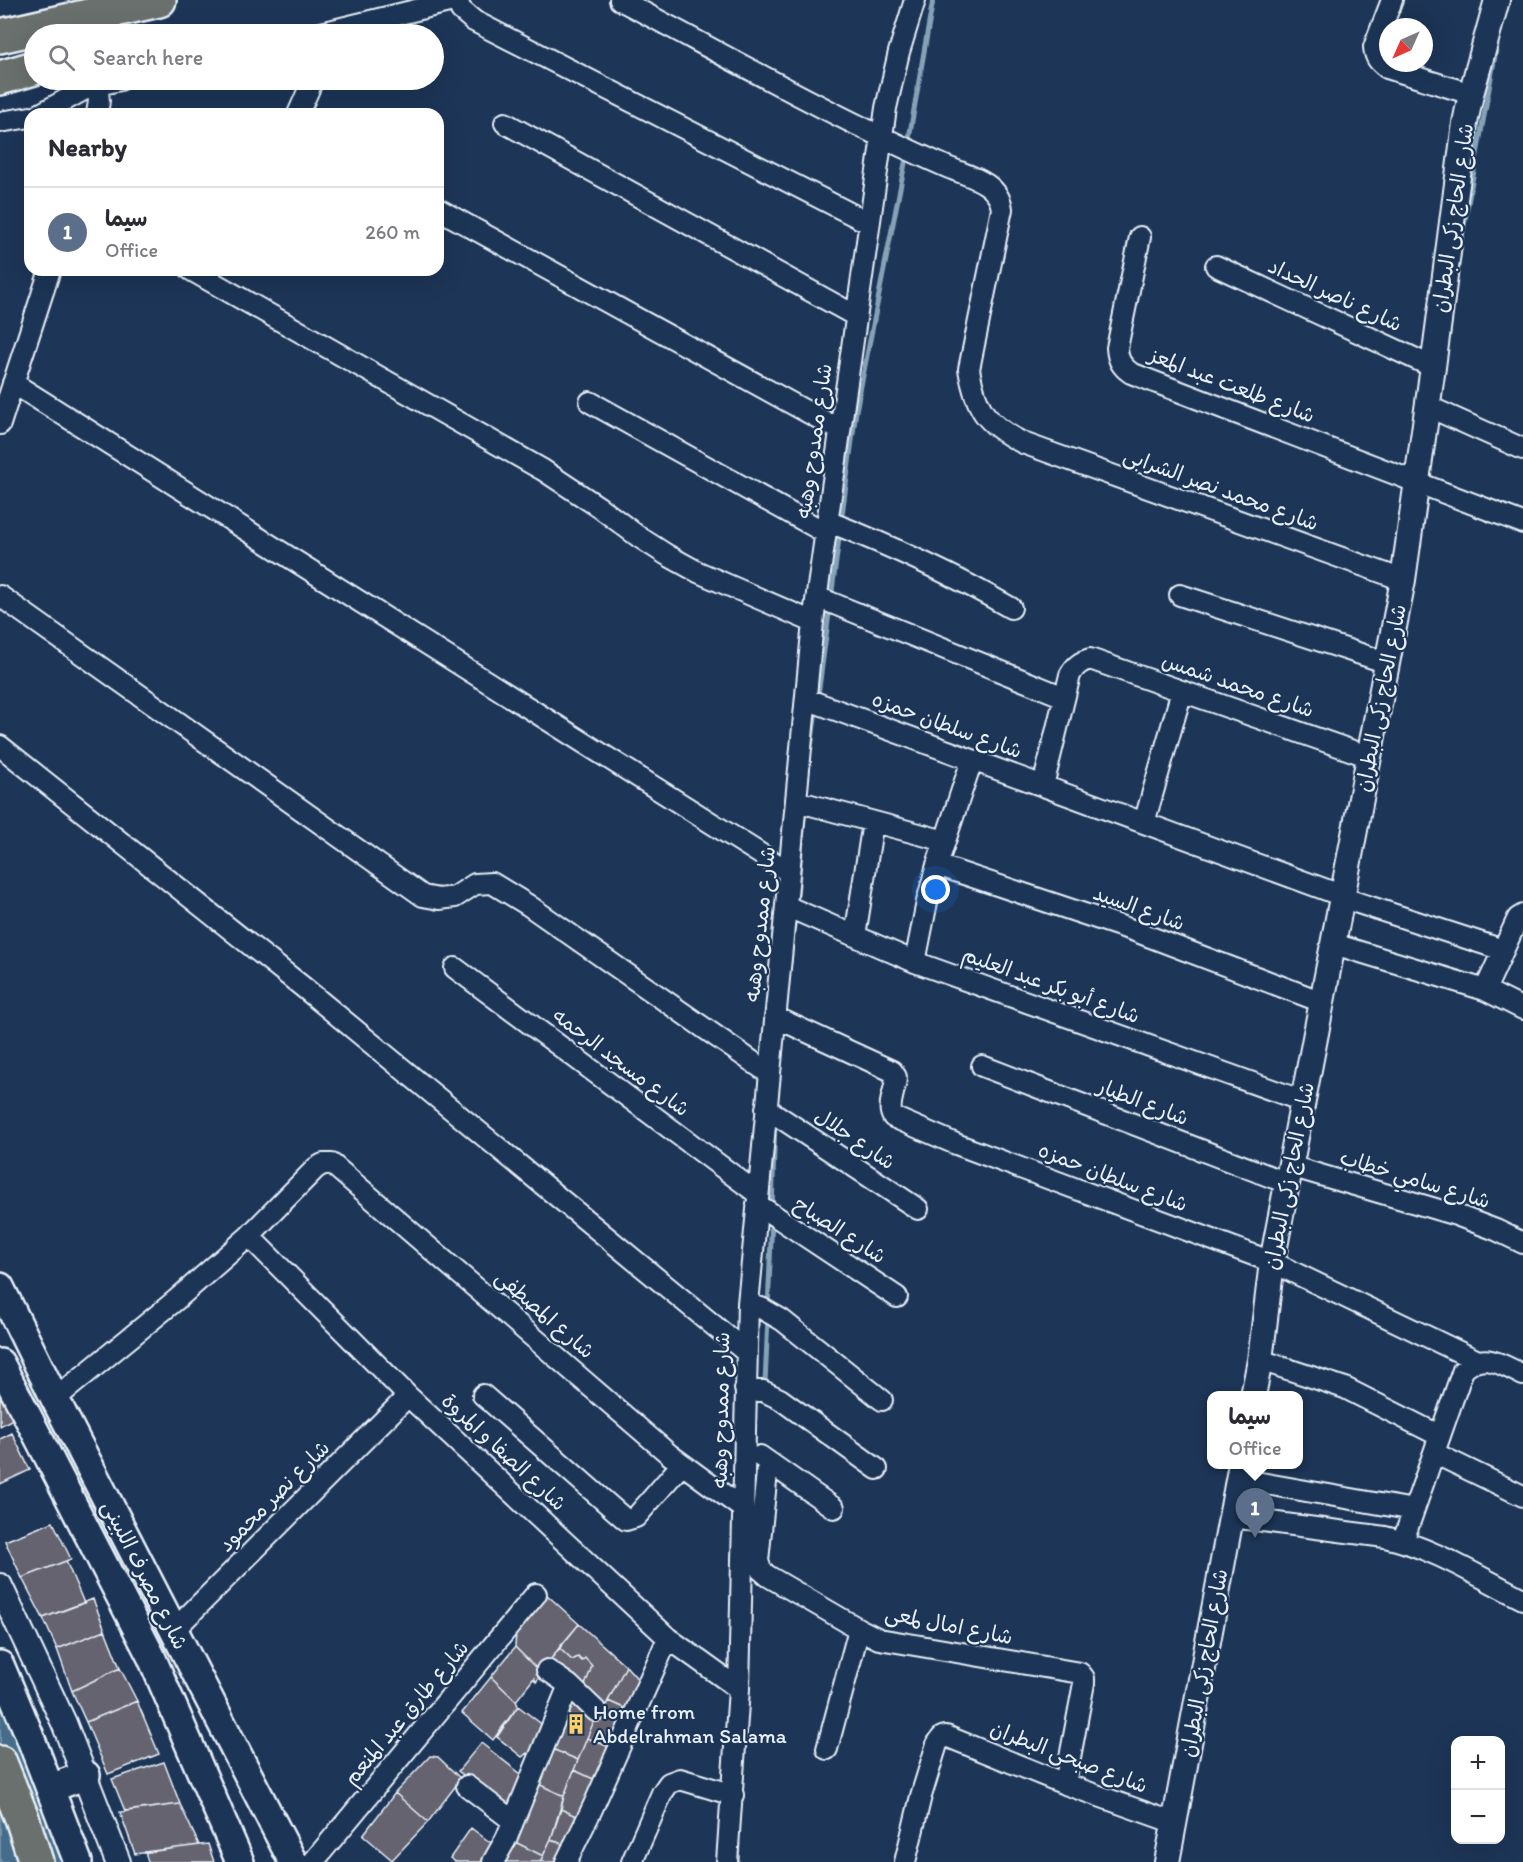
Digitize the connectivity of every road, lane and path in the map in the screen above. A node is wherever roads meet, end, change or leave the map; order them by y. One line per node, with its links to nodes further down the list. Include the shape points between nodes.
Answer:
1 (457, 0): 9 (street); 26 (street, via 461,10 474,21)
2 (620, 0): 24 (street)
3 (915, 0): 24 (street, شارع ممدوح وهبه, via 892,80)
4 (1392, 0): 17 (street, via 1374,47 1378,62)
5 (1497, 0): 17 (street, شارع الحاج زكى البطران)
6 (150, 2): 7 (highway); 8 (highway)
7 (53, 24)
8 (119, 24)
9 (361, 24)
10 (24, 31): 11 (highway)
11 (0, 36)
12 (24, 71): 13 (highway)
13 (0, 78)
14 (87, 90): 18 (street)
15 (98, 90): 19 (street)
16 (309, 90): 20 (street)
17 (1471, 94): 32 (street, شارع الحاج زكى البطران)
18 (52, 108)
19 (98, 108)
20 (301, 108)
21 (24, 118): 22 (street)
22 (0, 122)
23 (505, 123): 31 (street)
24 (889, 141): 26 (street, شارع ممدوح وهبه); 42 (street, شارع محمد نصر الشرابى, via 983,182 1001,200 969,369 973,393 984,415 1001,432)
25 (444, 212): 37 (street)
26 (869, 223): 31 (street, شارع ممدوح وهبه)
27 (1140, 237): 39 (street, شارع طلعت عبد المعز, via 1118,348 1123,367)
28 (1216, 266): 32 (street, شارع ناصر الحداد)
29 (48, 276): 33 (street)
30 (206, 276): 47 (street, via 543,470 667,555)
31 (856, 316): 37 (street, شارع ممدوح وهبه)
32 (1433, 367): 35 (street, شارع الحاج زكى البطران)
33 (13, 383): 36 (street); 61 (street)
34 (590, 402): 41 (street)
35 (1427, 406): 38 (street); 39 (street, شارع الحاج زكى البطران)
36 (0, 424)
37 (840, 430): 41 (street, شارع ممدوح وهبه)
38 (1523, 449)
39 (1416, 481): 40 (street); 42 (street, شارع الحاج زكى البطران)
40 (1523, 524)
41 (835, 527): 45 (street, شارع ممدوح وهبه); 46 (street, via 924,561)
42 (1403, 580): 48 (street, شارع الحاج زكى البطران)
43 (1180, 595): 48 (street)
44 (0, 596): 75 (street, via 423,896 455,897 475,884 492,883)
45 (826, 601): 47 (street, شارع ممدوح وهبه); 50 (street)
46 (1011, 608)
47 (813, 622): 51 (street, شارع ممدوح وهبه)
48 (1388, 663): 53 (street, شارع الحاج زكى البطران)
49 (1182, 691): 50 (street, شارع محمد شمس, via 1090,659 1074,668); 53 (street, شارع محمد شمس); 58 (street)
50 (1064, 697): 55 (street)
51 (814, 702): 54 (street, شارع سلطان حمزه); 56 (street, شارع ممدوح وهبه)
52 (0, 746): 87 (street, via 303,987)
53 (1370, 757): 62 (street, شارع الحاج زكى البطران)
54 (972, 760): 55 (street, شارع سلطان حمزه); 59 (street)
55 (1043, 786): 58 (street, شارع سلطان حمزه)
56 (803, 803): 57 (street); 61 (street, شارع ممدوح وهبه)
57 (873, 822): 59 (street); 65 (street)
58 (1144, 823): 62 (street, شارع سلطان حمزه)
59 (945, 841): 60 (street)
60 (937, 865): 68 (street); 71 (street, شارع السيد, via 1132,930)
61 (789, 872): 63 (street, شارع ممدوح وهبه)
62 (1343, 897): 66 (street, شارع الحاج زكى البطران); 67 (street, شارع سلطان حمزه)
63 (793, 909): 65 (street, شارع أبو بكر عبد العليم); 73 (street, شارع ممدوح وهبه)
64 (1522, 915): 67 (street)
65 (855, 936): 68 (street, شارع أبو بكر عبد العليم)
66 (1334, 944): 70 (street); 71 (street, شارع الحاج زكى البطران)
67 (1503, 950): 70 (street)
68 (915, 962): 76 (street, شارع أبو بكر عبد العليم)
69 (454, 968): 79 (street, شارع مسجد الرحمه)
70 (1485, 990): 72 (street)
71 (1322, 1002): 76 (street, شارع الحاج زكى البطران)
72 (1523, 1009)
73 (775, 1017): 75 (street, شارع ممدوح وهبه); 83 (street, شارع سلطان حمزه, via 892,1071 896,1077 890,1107 893,1117)
74 (982, 1066): 78 (street, شارع الطيار)
75 (770, 1074): 77 (street, شارع ممدوح وهبه)
76 (1303, 1101): 78 (street, شارع الحاج زكى البطران)
77 (775, 1114): 79 (street, شارع ممدوح وهبه); 80 (street, شارع جلال)
78 (1289, 1174): 82 (street, شارع سامي خطاب, via 1456,1215); 83 (street, شارع الحاج زكى البطران)
79 (760, 1203): 85 (street, شارع الصباح); 86 (street, شارع ممدوح وهبه)
80 (918, 1209)
81 (249, 1236): 95 (street, شارع الصفا و المروة); 96 (street); 101 (street, شارع المصطفى, via 316,1168 332,1164)
82 (1523, 1243)
83 (1272, 1262): 88 (street, شارع الحاج زكى البطران); 89 (street, شارع سلطان حمزه)
84 (0, 1287): 96 (main road, شارع مصرف اللبينى)
85 (897, 1296)
86 (754, 1306): 87 (street, شارع ممدوح وهبه); 97 (street, via 782,1320)
87 (746, 1352): 92 (street, شارع ممدوح وهبه)
88 (1260, 1360): 93 (street, شارع الحاج زكى البطران); 99 (street, via 1345,1388)
89 (1484, 1360): 91 (street, شارع سلطان حمزه); 99 (street, via 1463,1370)
90 (0, 1364): 133 (main road, شارع مصرف اللبينى, via 150,1656)
91 (1523, 1375)
92 (744, 1389): 98 (street, شارع ممدوح وهبه); 102 (street, via 763,1391 780,1399)
93 (1255, 1391)
94 (483, 1395): 101 (street, via 626,1520 636,1516)
95 (408, 1396): 114 (street, شارع نصر محمود); 115 (street, شارع الصفا و المروة)
96 (55, 1399): 114 (main road, شارع مصرف اللبينى)
97 (882, 1400)
98 (744, 1444): 100 (street); 105 (street, شارع ممدوح وهبه)
99 (1437, 1445): 104 (street); 107 (street)
100 (768, 1462): 106 (street); 113 (street, شارع امال لمعى, via 758,1556 761,1570)
101 (682, 1464): 105 (street, شارع المصطفى)
102 (876, 1469)
103 (1239, 1472): 107 (street); 108 (street, شارع الحاج زكى البطران)
104 (1523, 1497)
105 (742, 1508): 119 (street, شارع ممدوح وهبه)
106 (834, 1508)
107 (1414, 1510): 109 (street)
108 (1231, 1517): 109 (street); 129 (street, شارع الحاج زكى البطران)
109 (1403, 1541): 112 (street)
110 (0, 1586): 123 (street)
111 (536, 1594): 135 (street, شارع طارق عبد المنعم)
112 (1523, 1599)
113 (859, 1629): 121 (street); 124 (street, شارع امال لمعى, via 879,1639 1080,1673 1084,1683)
114 (174, 1630): 134 (main road, شارع مصرف اللبينى)
115 (668, 1638): 119 (street, شارع الصفا و المروة); 137 (street)
116 (0, 1665): 126 (main road)
117 (547, 1670): 118 (street)
118 (569, 1685): 120 (street); 128 (street)
119 (739, 1689): 127 (street, شارع ممدوح وهبه)
120 (596, 1711)
121 (827, 1749)
122 (0, 1763): 130 (highway)
123 (86, 1775): 126 (main road); 132 (street)
124 (1065, 1784): 129 (street, شارع صبحى البطران); 140 (street, شارع صبحى البطران, via 942,1737 921,1796)
125 (467, 1786): 128 (street)
126 (51, 1788): 131 (main road)
127 (733, 1795): 138 (street, via 680,1779 669,1783); 139 (street, شارع ممدوح وهبه)
128 (513, 1821): 136 (street)
129 (1174, 1823): 141 (street, شارع الحاج زكى البطران)
130 (36, 1862)
131 (78, 1862)
132 (118, 1862)
133 (240, 1862)
134 (293, 1862)
135 (313, 1862)
136 (494, 1862)
137 (566, 1862)
138 (632, 1862)
139 (727, 1862)
140 (905, 1862)
141 (1167, 1862)

